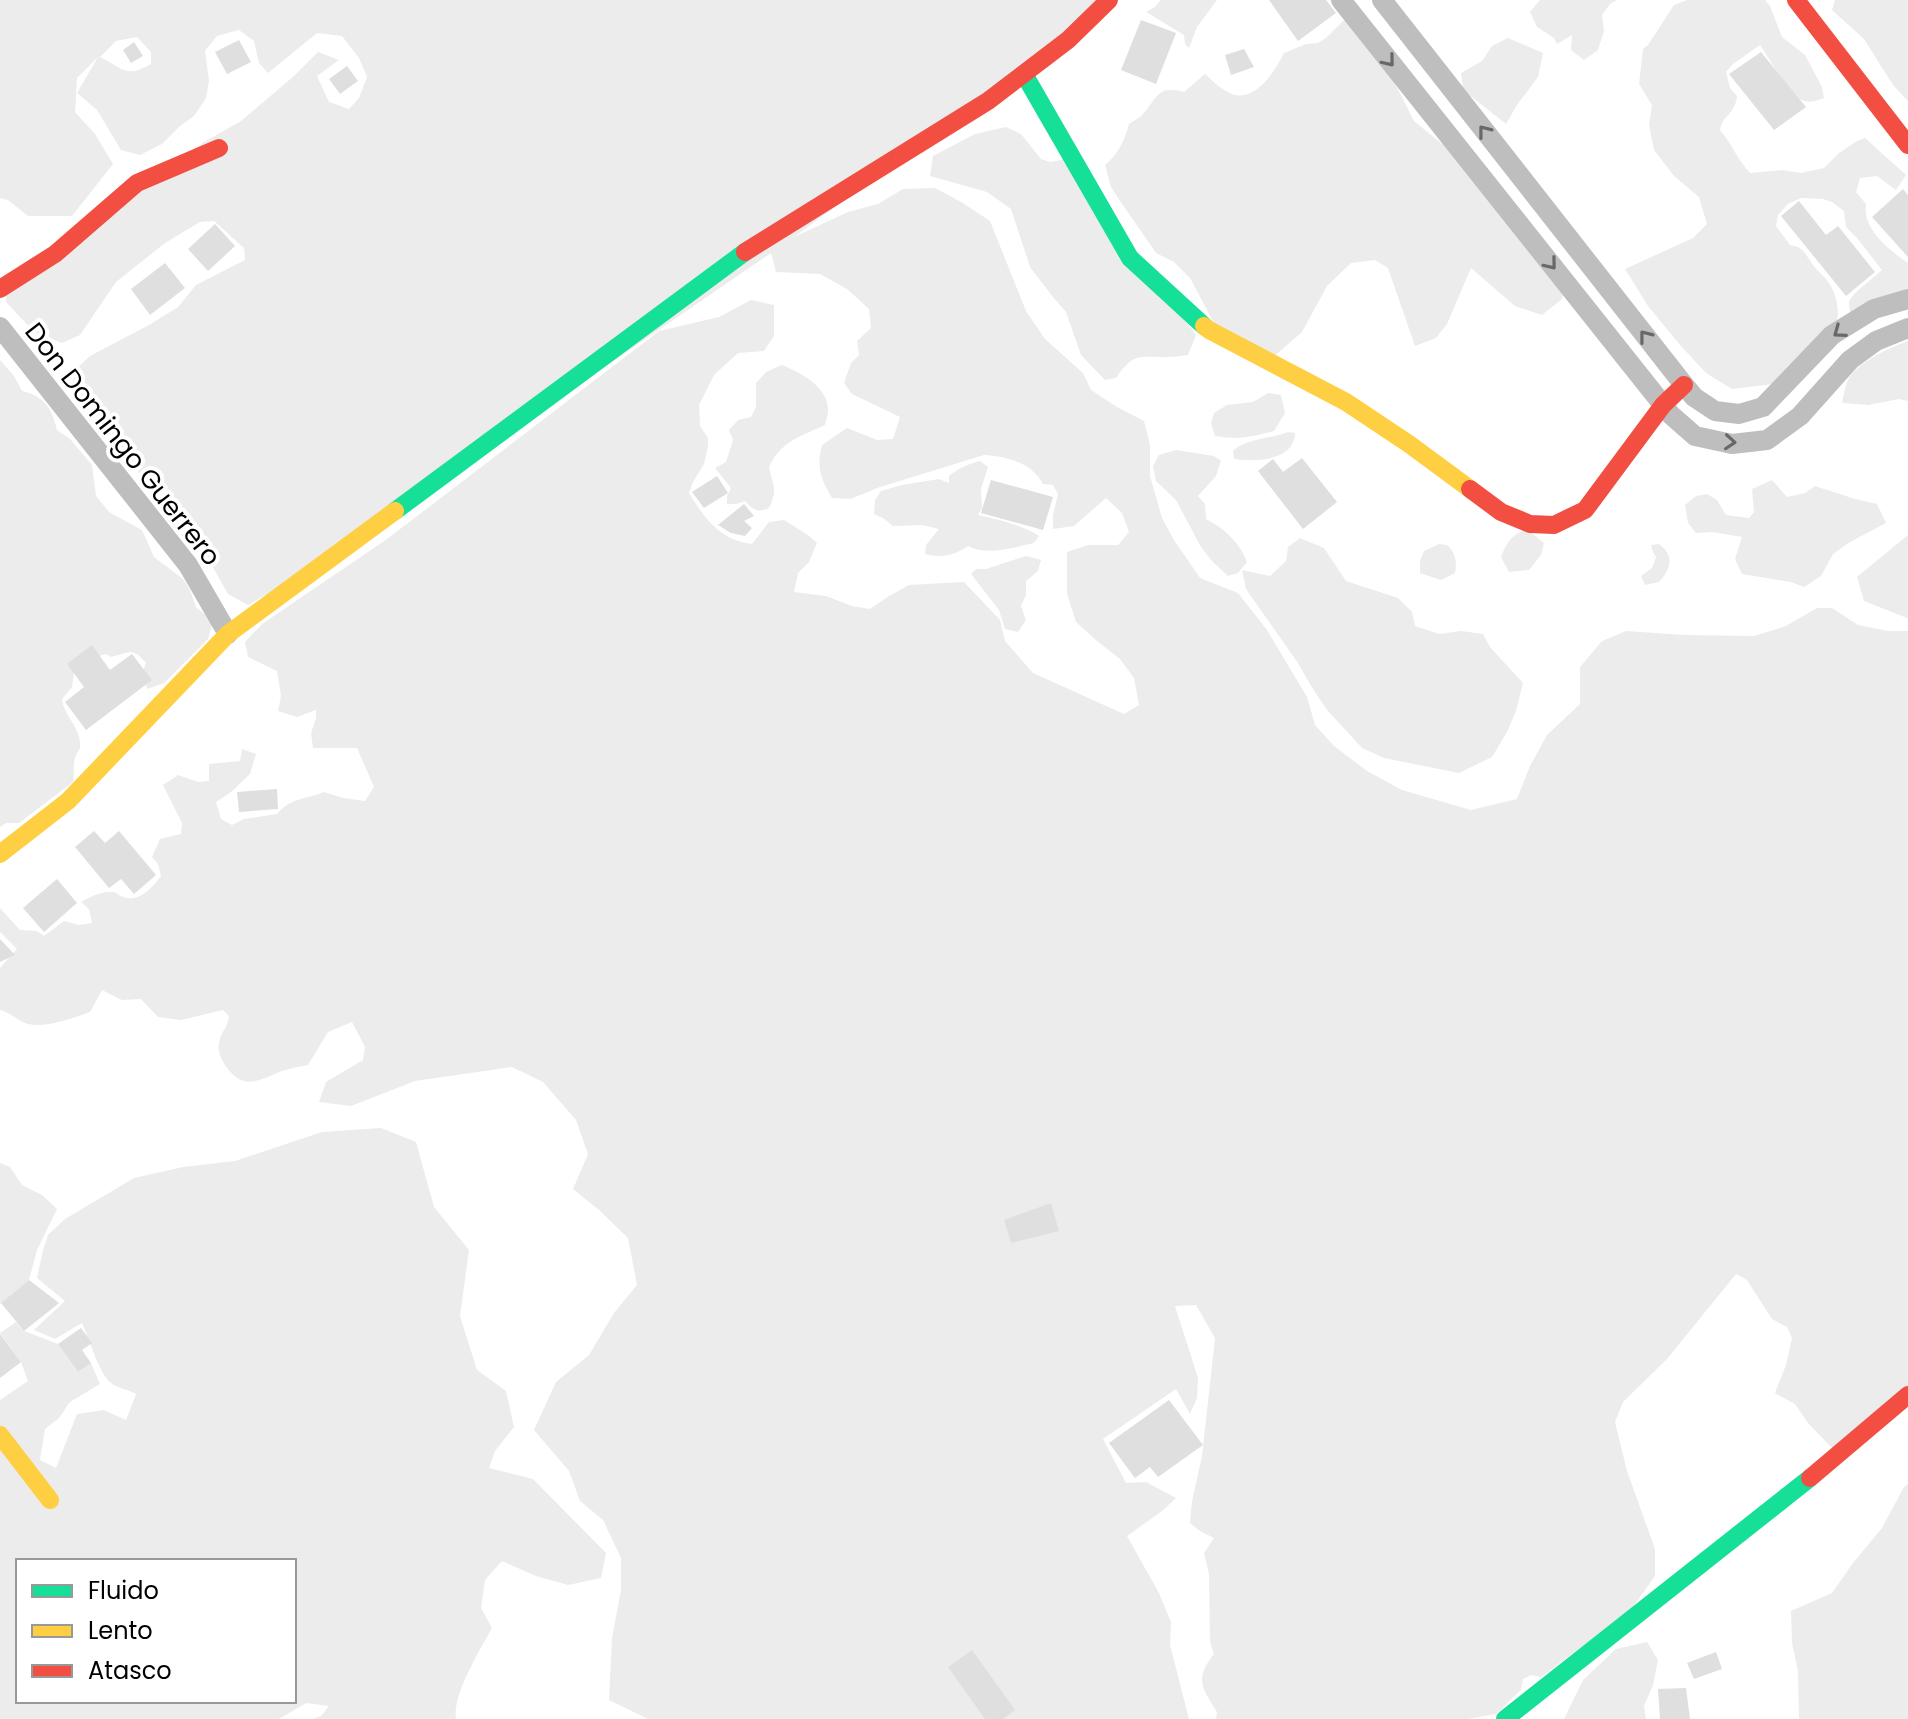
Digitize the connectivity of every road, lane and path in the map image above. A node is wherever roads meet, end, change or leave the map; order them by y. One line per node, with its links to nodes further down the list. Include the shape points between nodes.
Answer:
1 (1109, 0): 5 (street)
2 (1341, 0): 13 (street, one-way to 13)
3 (1382, 0): 12 (street, one-way to 3)
4 (1796, 0): 6 (street)
5 (1024, 74): 13 (street, via 1130,258 1197,320 1346,402 1501,512 1530,524 1554,525 1585,510); 14 (street, via 751,248)
6 (1908, 145)
7 (219, 148): 8 (street, via 137,183 55,254)
8 (0, 289)
9 (1908, 299): 12 (street, one-way to 12, via 1874,309 1832,335 1763,407 1739,414 1715,411)
10 (0, 327): 14 (street, Don Domingo Guerrero, via 188,565)
11 (1908, 328): 13 (street, one-way to 11, via 1695,436 1732,444 1767,440 1800,416 1850,360 1876,341)
12 (1684, 385): 13 (street)
13 (1663, 405)
14 (228, 634): 15 (street, via 68,801)
15 (0, 854)
16 (1908, 1395): 19 (street)
17 (0, 1435): 18 (street)
18 (50, 1500)
19 (1505, 1719)

